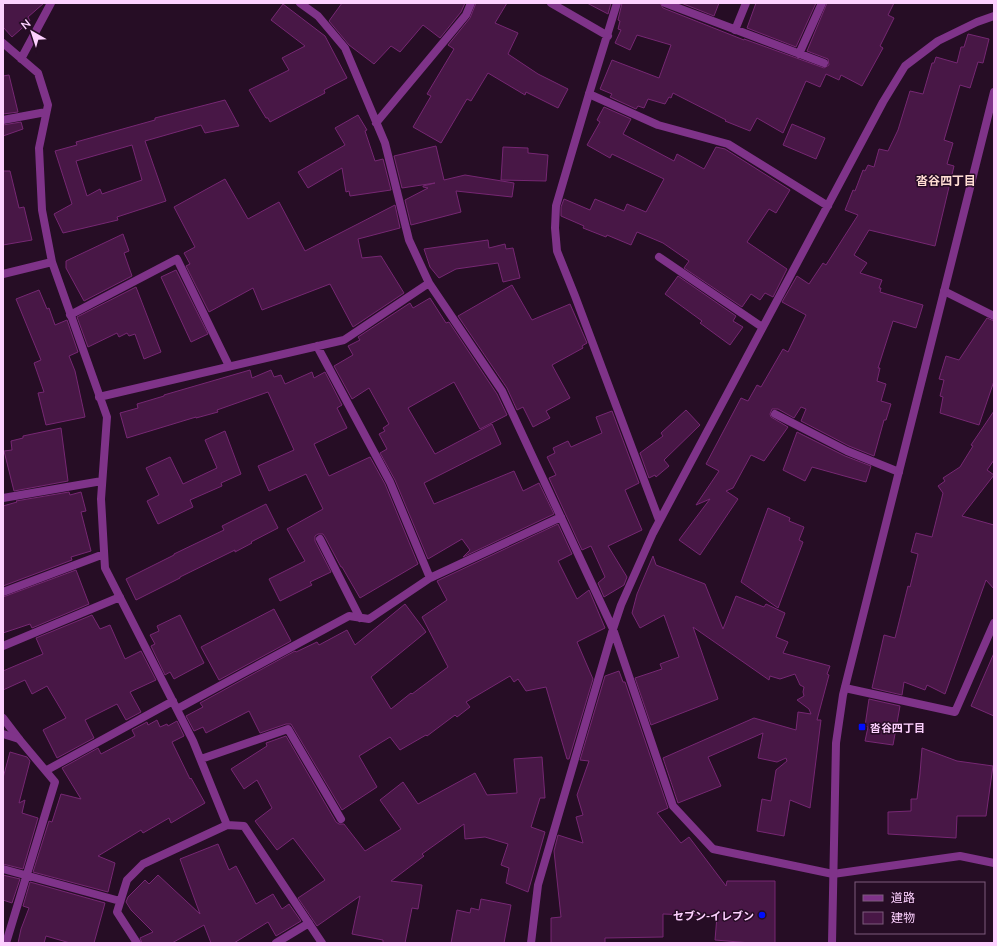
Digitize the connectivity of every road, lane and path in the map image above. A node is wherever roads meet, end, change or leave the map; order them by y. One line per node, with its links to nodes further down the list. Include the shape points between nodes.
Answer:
1 (51, 3): 14 (street)
2 (300, 3): 20 (street, via 318,16 345,48)
3 (471, 3): 20 (street, via 466,15)
4 (551, 3): 11 (street)
5 (618, 3): 11 (street)
6 (665, 3): 10 (street)
7 (746, 3): 10 (street)
8 (822, 3): 13 (street)
9 (994, 16): 21 (street, via 938,41 905,66)
10 (735, 30): 13 (street)
11 (608, 36): 17 (street)
12 (3, 43): 14 (street)
13 (799, 54): 15 (street)
14 (21, 59): 18 (street, via 38,73 48,105)
15 (824, 63)
16 (994, 92): 26 (street)
17 (589, 94): 21 (street, via 658,125 728,144); 38 (street, via 556,206 557,251)
18 (46, 112): 19 (street); 23 (street, via 39,148 42,210)
19 (3, 120)
20 (376, 123): 25 (street, via 385,143 409,240)
21 (828, 206): 29 (street)
22 (659, 257): 29 (street)
23 (52, 262): 24 (street); 27 (street)
24 (3, 274)
25 (429, 283): 30 (street, via 344,340); 37 (street, via 502,391)
26 (944, 291): 28 (street); 34 (street)
27 (70, 315): 31 (street, via 177,259); 32 (street)
28 (994, 316)
29 (762, 327): 38 (street)
30 (317, 346): 31 (street); 41 (street, via 390,482)
31 (229, 366): 32 (street)
32 (99, 397): 35 (street, via 107,417)
33 (775, 414): 34 (street, via 847,450)
34 (899, 472): 48 (street)
35 (102, 481): 36 (street); 40 (street)
36 (3, 498)
37 (561, 517): 41 (street); 46 (street)
38 (659, 520): 46 (street, via 621,605)
39 (320, 539): 44 (street)
40 (104, 554): 42 (street); 43 (street, via 105,568)
41 (430, 578): 44 (street, via 369,618)
42 (3, 592)
43 (120, 597): 47 (street); 49 (street)
44 (360, 618): 49 (street, via 349,616)
45 (994, 623): 48 (street, via 955,712)
46 (614, 629): 59 (street, via 673,806 713,849); 67 (street, via 538,885)
47 (3, 646)
48 (845, 688): 59 (street, via 836,743)
49 (175, 705): 53 (street); 54 (street)
50 (3, 718): 52 (street)
51 (3, 734): 52 (street)
52 (19, 739): 54 (street)
53 (201, 759): 55 (street, via 288,729); 56 (street)
54 (47, 770): 60 (street, via 55,782)
55 (341, 819)
56 (227, 825): 61 (street, via 144,864 127,880); 62 (street, via 244,826)
57 (994, 863): 59 (street, via 960,856)
58 (3, 869): 60 (street)
59 (833, 874): 68 (street)
60 (26, 875): 61 (street); 63 (street)
61 (120, 901): 64 (street, via 117,912)
62 (309, 923): 65 (street); 66 (street)
63 (6, 943)
64 (137, 943)
65 (276, 943)
66 (322, 943)
67 (531, 943)
68 (832, 943)

